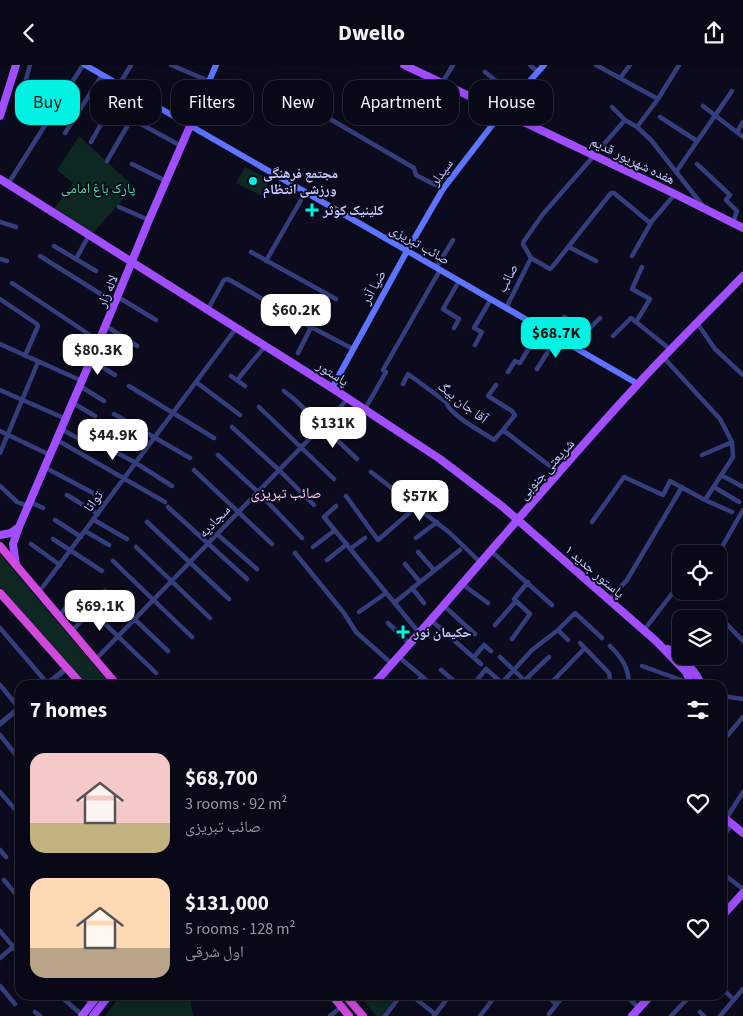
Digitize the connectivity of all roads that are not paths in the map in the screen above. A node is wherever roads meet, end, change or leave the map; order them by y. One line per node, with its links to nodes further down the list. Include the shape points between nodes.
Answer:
1 (30, 65): 18 (street)
2 (84, 65): 16 (main road); 19 (street)
3 (131, 65): 21 (street)
4 (171, 65): 22 (street)
5 (216, 65): 23 (main road, لاله زار)
6 (404, 65): 24 (main road, هفده شهریور قدیم)
7 (452, 65): 25 (street)
8 (530, 65): 15 (street)
9 (544, 65): 15 (main road, سیدلر)
10 (596, 65): 17 (street)
11 (630, 65): 17 (street)
12 (679, 65): 30 (street)
13 (13, 66): 29 (main road)
14 (485, 72): 26 (street)
15 (538, 72): 27 (main road, سیدلر)
16 (102, 75): 20 (main road); 49 (street)
17 (620, 78): 30 (street)
18 (26, 80)
19 (74, 80)
20 (111, 80)
21 (124, 80)
22 (207, 80)
23 (209, 80)
24 (436, 80)
25 (444, 80)
26 (495, 80)
27 (531, 80)
28 (732, 91): 34 (street)
29 (3, 96): 35 (main road)
30 (658, 99): 47 (street)
31 (703, 106): 34 (street)
32 (612, 107): 37 (street)
33 (161, 109): 46 (main road)
34 (715, 116): 48 (street); 51 (street)
35 (0, 117)
36 (660, 117): 51 (street)
37 (625, 120): 47 (street); 54 (street)
38 (333, 121): 62 (street, via 414,168 416,175)
39 (743, 122): 48 (street)
40 (45, 125): 61 (street)
41 (100, 125): 52 (street)
42 (128, 125): 55 (street)
43 (143, 125): 53 (street)
44 (492, 125): 62 (main road, سیدلر)
45 (532, 125): 54 (main road, هفده شهریور قدیم)
46 (190, 126): 53 (main road, لاله زار); 63 (main road, صائب تبریزی)
47 (637, 127): 58 (street)
48 (737, 132): 50 (street)
49 (64, 133)
50 (743, 137)
51 (697, 141): 58 (street)
52 (91, 142)
53 (181, 146): 60 (main road, لاله زار)
54 (594, 155): 64 (main road, هفده شهریور قدیم); 81 (street, via 543,213 522,244)
55 (107, 161)
56 (132, 164): 60 (street)
57 (697, 165): 70 (street, via 730,195 726,200 737,211)
58 (676, 172): 66 (street)
59 (0, 179): 61 (main road, پاستور)
60 (166, 181): 67 (main road, لاله زار)
61 (8, 184): 73 (main road, پاستور)
62 (443, 189): 77 (main road, سیدلر)
63 (305, 193): 77 (main road, صائب تبریزی); 85 (street)
64 (675, 194): 66 (main road, هفده شهریور قدیم); 68 (street)
65 (118, 207): 67 (street)
66 (705, 208): 70 (main road, هفده شهریور قدیم)
67 (149, 220): 87 (main road, لاله زار)
68 (652, 221): 76 (street, via 649,222 611,193); 80 (street)
69 (0, 222): 71 (street)
70 (733, 223): 72 (main road, هفده شهریور قدیم)
71 (16, 227)
72 (743, 228)
73 (89, 235): 83 (street); 87 (main road, پاستور)
74 (454, 239): 89 (street)
75 (54, 246): 83 (street)
76 (569, 247): 81 (street, via 550,269); 86 (street)
77 (407, 251): 89 (main road, صائب تبریزی); 116 (main road, ضیا آذر)
78 (251, 252): 85 (street)
79 (40, 256): 97 (street)
80 (632, 256)
81 (531, 258): 98 (street, صائب)
82 (0, 259): 84 (street)
83 (76, 259): 90 (street)
84 (7, 261)
85 (266, 261): 95 (street)
86 (596, 261)
87 (132, 262): 97 (main road, لاله زار); 99 (main road, پاستور)
88 (642, 267): 102 (street, via 632,289 650,299)
89 (438, 269): 92 (main road, صائب تبریزی); 146 (street)
90 (96, 271)
91 (743, 276): 103 (main road, شریعتی جنوبی)
92 (459, 281): 96 (main road, صائب تبریزی); 107 (street, via 443,309 459,319)
93 (12, 283): 111 (street)
94 (0, 299): 119 (street, via 38,326)
95 (336, 299)
96 (491, 299): 98 (main road, صائب تبریزی); 114 (street, via 474,328 482,332)
97 (117, 300): 101 (street); 104 (main road, لاله زار)
98 (506, 308): 108 (main road, صائب تبریزی)
99 (208, 309): 105 (main road, پاستور); 106 (street, via 225,279)
100 (600, 318): 110 (street, via 587,331 564,317)
101 (156, 320)
102 (636, 321): 109 (street, via 631,318); 117 (street)
103 (697, 323): 117 (main road, شریعتی جنوبی); 128 (street, via 715,349)
104 (106, 327): 111 (main road, لاله زار); 115 (street)
105 (238, 327): 113 (main road, پاستور); 122 (street, توانا)
106 (310, 327): 116 (street); 118 (street)
107 (454, 328)
108 (541, 328): 110 (main road, صائب تبریزی); 126 (street, via 520,363 515,361)
109 (613, 335)
110 (555, 336): 125 (street); 134 (main road, صائب تبریزی)
111 (100, 341): 121 (main road, لاله زار)
112 (0, 344): 119 (street)
113 (266, 345): 130 (street); 138 (main road, پاستور)
114 (475, 345)
115 (137, 346)
116 (353, 349): 138 (main road, ضیا آذر)
117 (671, 350): 120 (main road, شریعتی جنوبی)
118 (298, 353)
119 (25, 355): 123 (street)
120 (664, 358): 134 (main road, شریعتی جنوبی); 162 (street, via 720,419)
121 (91, 360): 127 (street); 132 (main road, لاله زار)
122 (212, 361): 124 (street); 131 (street, توانا)
123 (38, 362): 132 (street); 142 (street)
124 (218, 366)
125 (537, 369)
126 (508, 371)
127 (116, 375)
128 (743, 375)
129 (231, 376): 130 (street)
130 (237, 380): 137 (street)
131 (196, 382): 147 (street, توانا); 149 (street)
132 (81, 384): 143 (street); 144 (main road, لاله زار)
133 (403, 384): 155 (street, آقا جان بیگ, via 408,374 494,440)
134 (638, 384): 176 (main road, شریعتی جنوبی)
135 (496, 385): 155 (street, via 488,396 515,415)
136 (129, 386): 147 (street)
137 (245, 386)
138 (332, 388): 141 (main road, پاستور)
139 (0, 390): 142 (street)
140 (284, 391): 152 (street)
141 (349, 398): 146 (main road, پاستور); 152 (street, سجادیه)
142 (23, 399): 151 (street); 157 (street)
143 (104, 401)
144 (72, 403): 150 (street); 151 (main road, لاله زار)
145 (259, 407): 164 (street)
146 (364, 409): 203 (main road, پاستور, via 440,459)
147 (173, 413): 158 (street, توانا); 159 (street)
148 (114, 415): 158 (street)
149 (240, 415)
150 (95, 416)
151 (66, 419): 154 (main road, لاله زار)
152 (322, 425): 164 (street, سجادیه); 170 (street)
153 (232, 427): 173 (street)
154 (61, 429): 160 (main road, لاله زار); 161 (street)
155 (503, 430): 176 (street, آقا جان بیگ)
156 (0, 431): 157 (street)
157 (8, 435): 165 (street); 166 (street)
158 (155, 438): 169 (street); 171 (street, توانا)
159 (214, 438)
160 (56, 440): 166 (main road, لاله زار); 178 (street)
161 (83, 441)
162 (732, 442): 168 (street); 177 (street, via 733,457)
163 (99, 443): 171 (street)
164 (301, 448): 173 (street, سجادیه); 179 (street)
165 (0, 453)
166 (50, 455): 172 (main road, لاله زار)
167 (218, 455): 185 (street)
168 (702, 455)
169 (190, 458)
170 (356, 459)
171 (136, 463): 178 (street, توانا); 181 (street)
172 (44, 467): 187 (street); 191 (main road, لاله زار)
173 (279, 470): 185 (street, سجادیه); 192 (street)
174 (194, 471): 197 (street)
175 (371, 472): 194 (street)
176 (559, 473): 203 (main road, شریعتی جنوبی)
177 (721, 475): 183 (street); 184 (street)
178 (124, 479): 199 (street, توانا); 218 (street, via 166,505)
179 (334, 479)
180 (0, 486): 191 (street, via 17,502)
181 (172, 486)
182 (682, 487): 189 (street); 206 (street, via 670,481 663,495 624,477); 257 (street, via 626,580)
183 (714, 487): 189 (street); 190 (street)
184 (743, 487)
185 (258, 492): 197 (street, سجادیه); 214 (street)
186 (67, 495): 199 (street)
187 (94, 495)
188 (346, 496): 194 (street, via 378,540)
189 (705, 500): 198 (street)
190 (739, 502)
191 (29, 504): 195 (street); 207 (main road, لاله زار)
192 (314, 505)
193 (336, 506): 208 (street, via 324,517)
194 (416, 507): 205 (street)
195 (43, 508)
196 (743, 509): 200 (street)
197 (238, 512): 210 (street, سجادیه); 220 (street)
198 (732, 512)
199 (98, 514): 201 (street, توانا)
200 (741, 516): 223 (street)
201 (94, 519): 209 (street, توانا); 217 (street)
202 (55, 520): 212 (street)
203 (518, 520): 230 (main road, شریعتی جنوبی); 257 (main road, پاستور جدید ۱)
204 (147, 522): 235 (street)
205 (437, 522): 215 (street); 236 (street)
206 (592, 522)
207 (19, 527): 211 (main road); 238 (main road, لاله زار, via 13,544)
208 (336, 530): 221 (street); 226 (street)
209 (85, 531): 212 (street, توانا); 222 (street)
210 (217, 534): 218 (street, سجادیه); 240 (street)
211 (0, 535)
212 (81, 537): 229 (street, توانا)
213 (365, 537): 227 (street)
214 (302, 538)
215 (416, 538)
216 (53, 539): 229 (street)
217 (127, 539)
218 (208, 543): 235 (street, سجادیه); 243 (street)
219 (31, 544): 239 (street)
220 (272, 544)
221 (346, 544): 227 (street); 233 (street)
222 (109, 545)
223 (723, 545)
224 (0, 546): 238 (highway)
225 (136, 547): 244 (street)
226 (314, 547)
227 (350, 549): 253 (street)
228 (460, 550): 241 (street)
229 (70, 551): 239 (street, توانا); 242 (street)
230 (491, 551): 236 (main road, شریعتی جنوبی); 246 (street)
231 (418, 552): 241 (street)
232 (295, 553): 298 (street, via 356,632)
233 (327, 560)
234 (113, 561): 256 (street)
235 (190, 562): 244 (street, سجادیه); 255 (street)
236 (481, 563): 247 (main road, شریعتی جنوبی)
237 (405, 564): 245 (street)
238 (16, 565): 250 (highway)
239 (60, 565): 250 (street, توانا)
240 (257, 569)
241 (434, 570): 245 (street)
242 (102, 571)
243 (247, 579)
244 (171, 581): 256 (street, سجادیه); 268 (street)
245 (420, 582): 248 (street)
246 (528, 582): 258 (street, via 514,599); 262 (street)
247 (462, 585): 261 (street); 263 (main road, شریعتی جنوبی)
248 (412, 589): 259 (street); 260 (street)
249 (105, 591): 269 (street)
250 (39, 592): 267 (highway)
251 (78, 592): 267 (street)
252 (0, 593): 301 (highway)
253 (386, 593): 259 (street); 265 (street)
254 (672, 594): 276 (street)
255 (229, 599)
256 (153, 600): 269 (street, سجادیه); 281 (street)
257 (609, 600): 276 (main road, پاستور جدید ۱)
258 (516, 601): 273 (street); 283 (street, via 530,614)
259 (394, 603): 278 (street)
260 (424, 603)
261 (488, 603)
262 (552, 605)
263 (444, 606): 270 (main road, شریعتی جنوبی); 279 (street)
264 (91, 610): 277 (street)
265 (359, 612)
266 (96, 615): 280 (street)
267 (59, 616): 277 (highway)
268 (210, 618)
269 (134, 619): 280 (street, سجادیه); 291 (street)
270 (432, 621): 278 (main road, شریعتی جنوبی); 294 (street)
271 (388, 623): 288 (street)
272 (727, 624): 286 (street)
273 (495, 625)
274 (0, 628): 307 (street)
275 (558, 630): 282 (street, via 575,613); 284 (street); 303 (street)
276 (644, 630): 285 (main road, پاستور جدید ۱)
277 (72, 631): 297 (highway)
278 (420, 634): 288 (main road, شریعتی جنوبی)
279 (475, 634)
280 (118, 636): 297 (street, سجادیه); 304 (street)
281 (192, 637)
282 (602, 638)
283 (512, 639)
284 (568, 640)
285 (656, 641): 322 (main road, پاستور جدید ۱); 323 (main road, پاستور جدید ۱, via 687,663)
286 (743, 641)
287 (580, 643): 290 (street)
288 (410, 645): 293 (main road, شریعتی جنوبی)
289 (610, 646): 320 (street, via 625,663)
290 (585, 648): 318 (street); 319 (street, via 608,673)
291 (168, 651)
292 (491, 651): 294 (street, via 484,645)
293 (399, 657): 298 (main road, شریعتی جنوبی); 305 (street)
294 (474, 657): 299 (street)
295 (500, 657): 303 (street)
296 (549, 657): 306 (street)
297 (96, 659): 310 (highway)
298 (392, 664): 311 (main road, شریعتی جنوبی)
299 (481, 664)
300 (642, 666): 321 (street)
301 (67, 668): 308 (street); 309 (highway)
302 (441, 670): 314 (street)
303 (513, 670): 306 (street); 317 (street)
304 (156, 673)
305 (422, 677): 312 (street); 313 (street)
306 (526, 679)
307 (44, 680)
308 (52, 680)
309 (78, 680)
310 (113, 680)
311 (378, 680)
312 (419, 680)
313 (426, 680)
314 (453, 680)
315 (478, 680): 316 (street, via 486,669)
316 (497, 680)
317 (504, 680)
318 (554, 680)
319 (610, 680)
320 (629, 680)
321 (682, 680)
322 (690, 680)
323 (699, 680)
324 (0, 685): 327 (street)
325 (727, 697): 326 (street)
326 (743, 699)
327 (15, 703)
328 (15, 711): 330 (street)
329 (743, 717): 332 (street)
330 (0, 724)
331 (0, 735): 333 (street)
332 (727, 736)
333 (15, 753)
334 (0, 792): 336 (street)
335 (743, 793): 337 (street)
336 (15, 809)
337 (727, 820): 338 (main road)
338 (743, 833)
339 (0, 850): 340 (street)
340 (6, 857)
341 (727, 877): 343 (street)
342 (4, 881): 344 (street)
343 (743, 889)
344 (15, 893)
345 (743, 893): 346 (main road)
346 (727, 911)
347 (0, 931): 348 (street)
348 (13, 947): 349 (street); 350 (street)
349 (15, 949)
350 (0, 958)
351 (0, 986): 371 (street)
352 (743, 989): 369 (street)
353 (727, 993): 369 (street)
354 (64, 1000): 380 (street)
355 (88, 1000): 370 (street)
356 (94, 1000): 370 (main road)
357 (105, 1000): 381 (main road)
358 (336, 1000): 373 (highway)
359 (349, 1000): 384 (highway)
360 (397, 1000): 385 (street)
361 (417, 1000): 378 (street)
362 (446, 1000): 378 (street)
363 (492, 1000): 386 (street)
364 (552, 1000): 372 (street)
365 (560, 1000): 372 (street)
366 (630, 1000): 374 (street)
367 (646, 1000): 374 (main road)
368 (686, 1000): 388 (street)
369 (734, 1000): 390 (street)
370 (91, 1003): 380 (main road)
371 (15, 1004)
372 (556, 1004): 377 (street)
373 (341, 1007): 382 (street); 383 (highway)
374 (639, 1008): 387 (main road)
375 (35, 1012): 379 (street)
376 (700, 1012): 389 (street)
377 (548, 1014)
378 (435, 1015)
379 (40, 1016)
380 (82, 1016)
381 (93, 1016)
382 (330, 1016)
383 (349, 1016)
384 (363, 1016)
385 (385, 1016)
386 (480, 1016)
387 (632, 1016)
388 (671, 1016)
389 (704, 1016)
390 (720, 1016)

